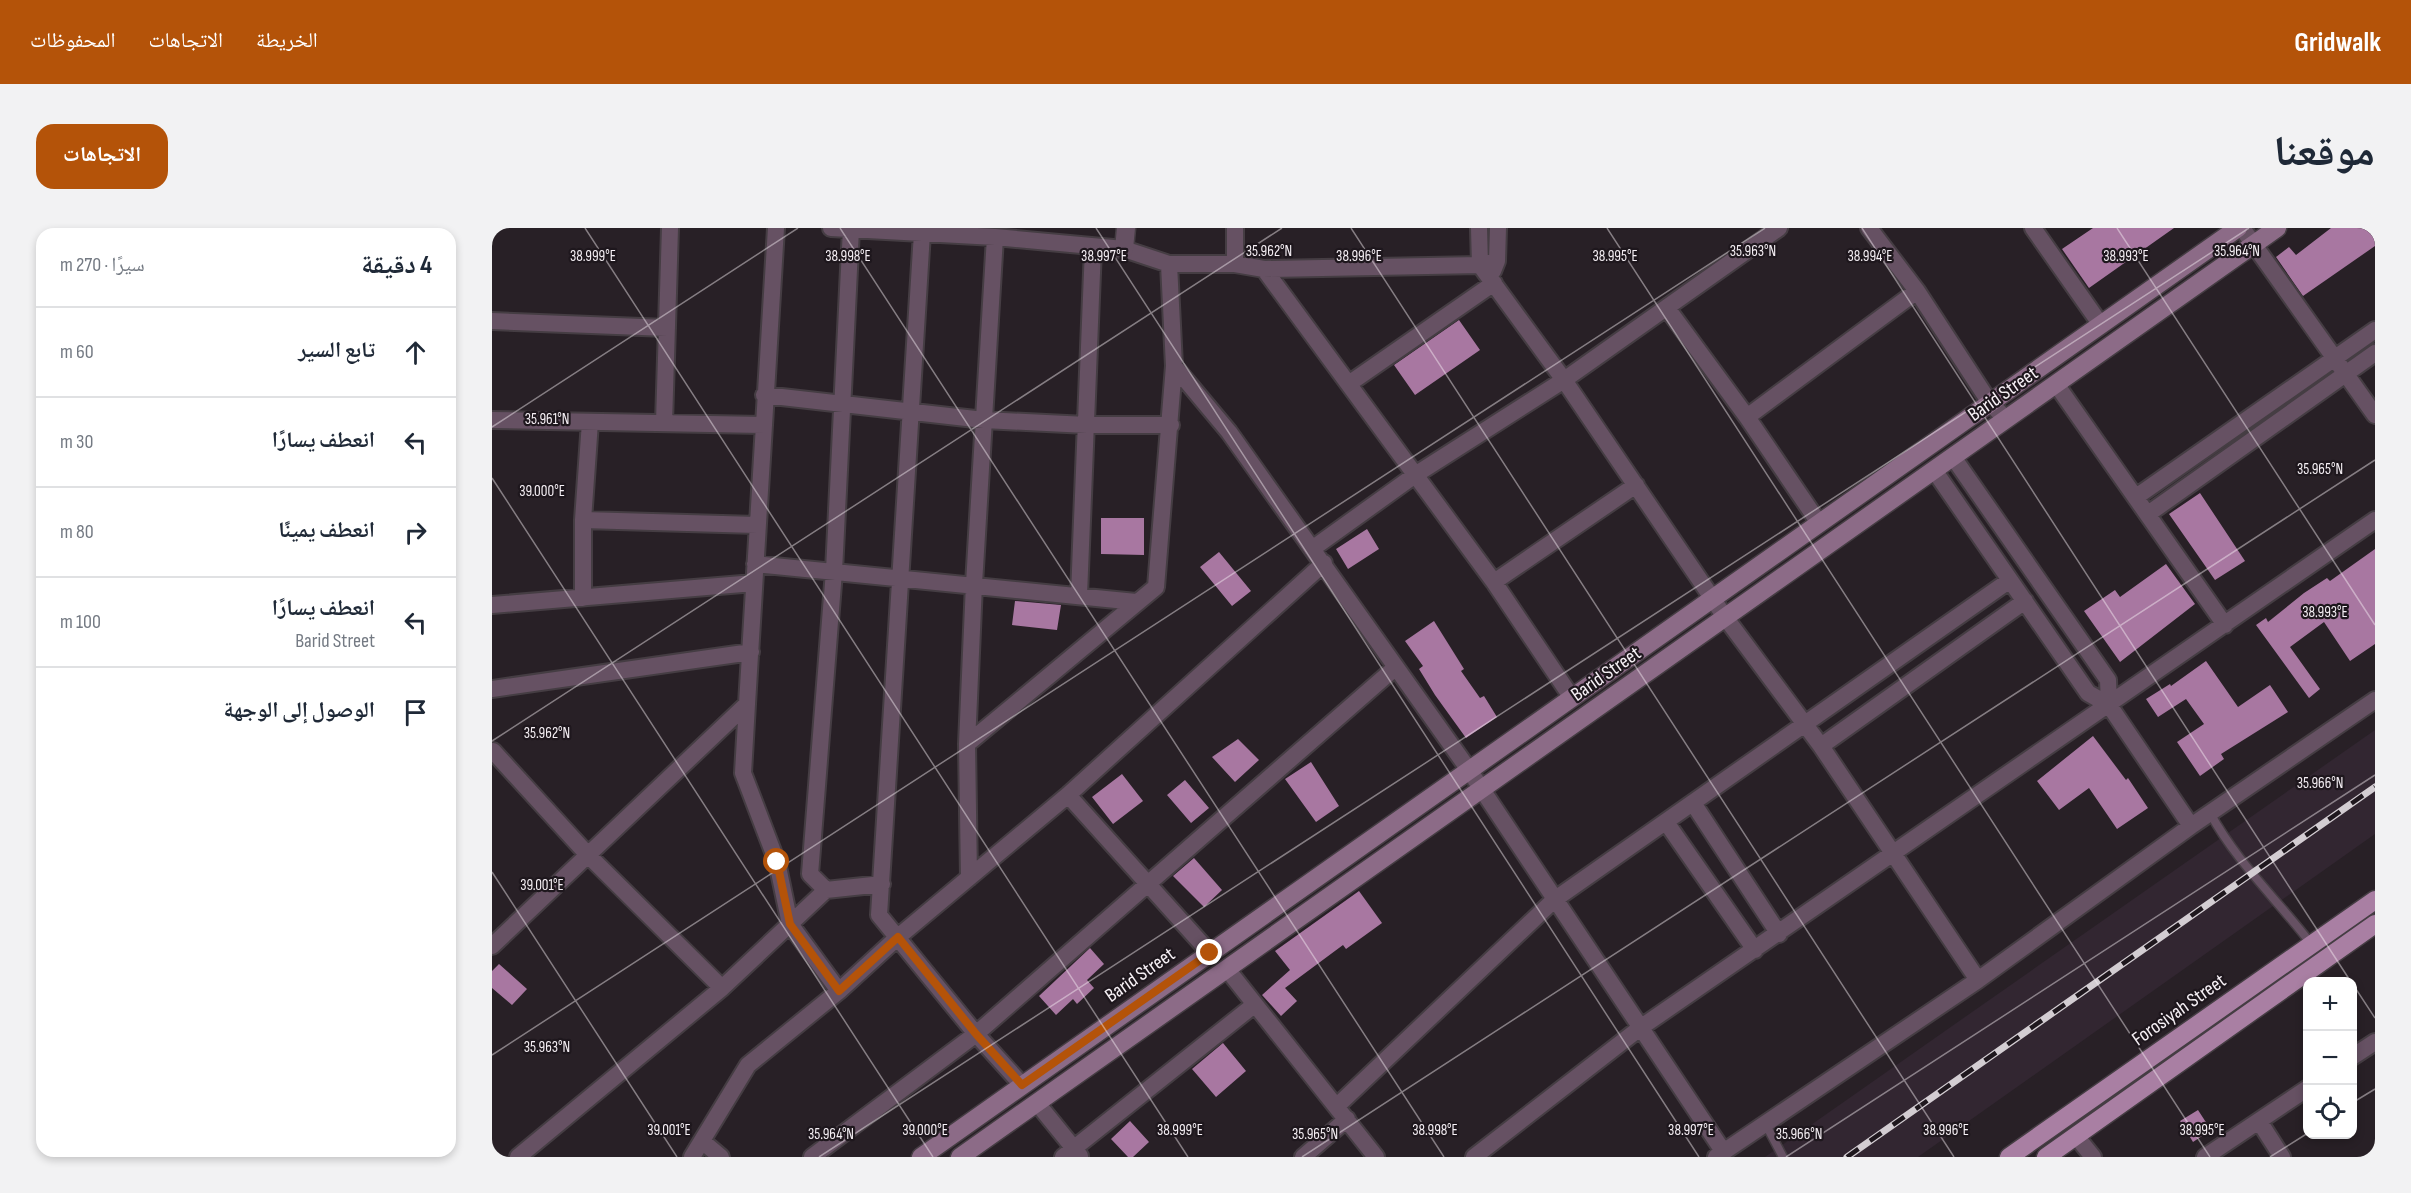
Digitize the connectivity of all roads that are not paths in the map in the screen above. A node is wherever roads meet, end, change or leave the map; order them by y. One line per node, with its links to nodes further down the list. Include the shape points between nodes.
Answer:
1 (670, 228): 27 (street)
2 (776, 228): 36 (street)
3 (831, 228): 13 (street)
4 (1126, 228): 18 (street)
5 (1235, 228): 20 (street)
6 (1479, 228): 22 (street)
7 (1498, 228): 22 (street)
8 (1779, 228): 24 (street)
9 (1869, 228): 23 (street)
10 (2033, 228): 26 (street)
11 (2240, 228): 16 (street); 26 (main road, Barid Street)
12 (2277, 228): 16 (main road, Barid Street)
13 (851, 229): 14 (street); 37 (street)
14 (922, 232): 15 (street); 39 (street)
15 (995, 237): 17 (street); 44 (street)
16 (2254, 245): 30 (street); 35 (main road, Barid Street)
17 (1093, 248): 18 (street); 48 (street)
18 (1124, 249): 19 (street)
19 (1169, 264): 20 (street); 31 (street)
20 (1235, 264): 21 (street)
21 (1264, 269): 22 (street); 34 (street)
22 (1490, 272): 33 (street); 34 (street)
23 (1917, 291): 38 (street); 41 (street)
24 (1667, 308): 33 (street); 41 (street)
25 (492, 321): 27 (street)
26 (2101, 325): 38 (main road, Barid Street)
27 (667, 328): 46 (street)
28 (2375, 330): 30 (street)
29 (2375, 353): 32 (street)
30 (2334, 359): 32 (street); 54 (street)
31 (1174, 366): 49 (street); 60 (street, via 1229,432)
32 (2346, 374): 40 (street); 55 (street)
33 (1564, 380): 52 (street); 53 (street)
34 (1350, 383): 52 (street)
35 (2056, 384): 42 (main road, Barid Street); 54 (street)
36 (764, 395): 37 (street); 47 (street)
37 (843, 403): 39 (street); 63 (street)
38 (1990, 403): 42 (street); 58 (main road, Barid Street)
39 (911, 414): 44 (street); 64 (street)
40 (2375, 416)
41 (1747, 417): 58 (street)
42 (2006, 419): 50 (main road, Barid Street)
43 (492, 420): 45 (street)
44 (984, 420): 48 (street); 68 (street)
45 (590, 422): 46 (street); 56 (street)
46 (664, 423): 47 (street)
47 (763, 425): 59 (street)
48 (1087, 425): 49 (street); 69 (street)
49 (1171, 425): 73 (street, via 1156,587)
50 (1953, 456): 51 (main road, Barid Street); 83 (street, via 2108,680)
51 (1934, 470): 65 (street); 75 (main road, Barid Street)
52 (1415, 475): 60 (street); 66 (street)
53 (1635, 485): 66 (street); 71 (street)
54 (2136, 498): 55 (street)
55 (2148, 514): 76 (street)
56 (584, 520): 59 (street); 70 (street)
57 (2375, 520): 76 (street)
58 (1819, 524): 71 (main road, Barid Street)
59 (757, 525): 62 (street)
60 (1312, 549): 61 (street)
61 (1324, 563): 78 (street); 91 (street)
62 (755, 564): 63 (street); 67 (street)
63 (834, 571): 64 (street); 101 (street, via 810,874)
64 (902, 577): 68 (street); 100 (street)
65 (2010, 580): 72 (street); 84 (street)
66 (1494, 582): 80 (street)
67 (754, 583): 70 (street); 77 (street)
68 (974, 584): 69 (street); 85 (street)
69 (1079, 595): 73 (street)
70 (583, 598): 74 (street)
71 (1713, 598): 75 (street); 80 (main road, Barid Street)
72 (2025, 601): 83 (street, via 2088,693); 87 (street)
73 (1136, 602): 85 (street)
74 (492, 605)
75 (1725, 617): 84 (street); 90 (main road, Barid Street)
76 (2225, 625): 83 (street)
77 (751, 651): 79 (street); 82 (street)
78 (1396, 667): 89 (street); 99 (street)
79 (492, 689)
80 (1572, 698): 89 (main road, Barid Street)
81 (2375, 700): 93 (street)
82 (747, 705): 97 (street); 104 (street, via 743,773 777,862)
83 (2109, 705): 95 (street); 96 (street)
84 (1805, 725): 87 (street); 92 (street)
85 (967, 744): 98 (street)
86 (492, 746): 88 (street)
87 (1821, 746): 96 (street)
88 (492, 752): 97 (street)
89 (1469, 771): 90 (street); 111 (main road, Barid Street)
90 (1480, 790): 102 (street); 112 (main road, Barid Street)
91 (1068, 795): 98 (street); 99 (street)
92 (1693, 803): 94 (street); 106 (street)
93 (2210, 813): 95 (street); 108 (lane, via 2250,874 2282,905)
94 (1666, 822): 102 (street); 110 (street)
95 (2191, 826): 113 (street)
96 (1893, 854): 106 (street); 113 (street)
97 (588, 855): 109 (street); 114 (street)
98 (969, 878): 107 (street)
99 (1149, 883): 111 (street); 118 (street)
100 (882, 884): 101 (street); 107 (street, via 879,915)
101 (826, 890): 104 (street)
102 (1554, 900): 117 (street); 124 (street)
103 (2375, 900): 108 (main road, Forosiyah Street)
104 (790, 924): 114 (street); 115 (street)
105 (2374, 926): 127 (main road)
106 (1779, 933): 110 (street)
107 (898, 937): 115 (street); 118 (street)
108 (2312, 945): 141 (main road, Forosiyah Street)
109 (492, 946)
110 (1755, 950): 117 (street)
111 (1210, 953): 121 (main road, Barid Street)
112 (1227, 969): 116 (street); 123 (main road, Barid Street)
113 (1978, 980): 126 (street)
114 (722, 988): 131 (street)
115 (839, 991): 128 (street, via 748,1065)
116 (1254, 1005): 124 (street); 129 (street)
117 (1640, 1028): 130 (street); 139 (street)
118 (976, 1034): 121 (street); 134 (street)
119 (2375, 1042): 120 (street)
120 (2357, 1054)
121 (1022, 1085): 135 (main road, Barid Street)
122 (2303, 1091): 125 (street)
123 (1037, 1103): 129 (street); 136 (main road, Barid Street)
124 (1342, 1113): 137 (street); 138 (street)
125 (2259, 1121): 144 (street); 145 (street)
126 (1765, 1123): 130 (street); 140 (lane)
127 (2076, 1136): 142 (main road); 143 (street)
128 (702, 1141): 132 (street); 133 (street)
129 (1072, 1154)
130 (1719, 1154)
131 (518, 1157)
132 (692, 1157)
133 (721, 1157)
134 (812, 1157)
135 (921, 1157)
136 (960, 1157)
137 (1303, 1157)
138 (1376, 1157)
139 (1474, 1157)
140 (1783, 1157)
141 (2009, 1157)
142 (2046, 1157)
143 (2093, 1157)
144 (2205, 1157)
145 (2282, 1157)

